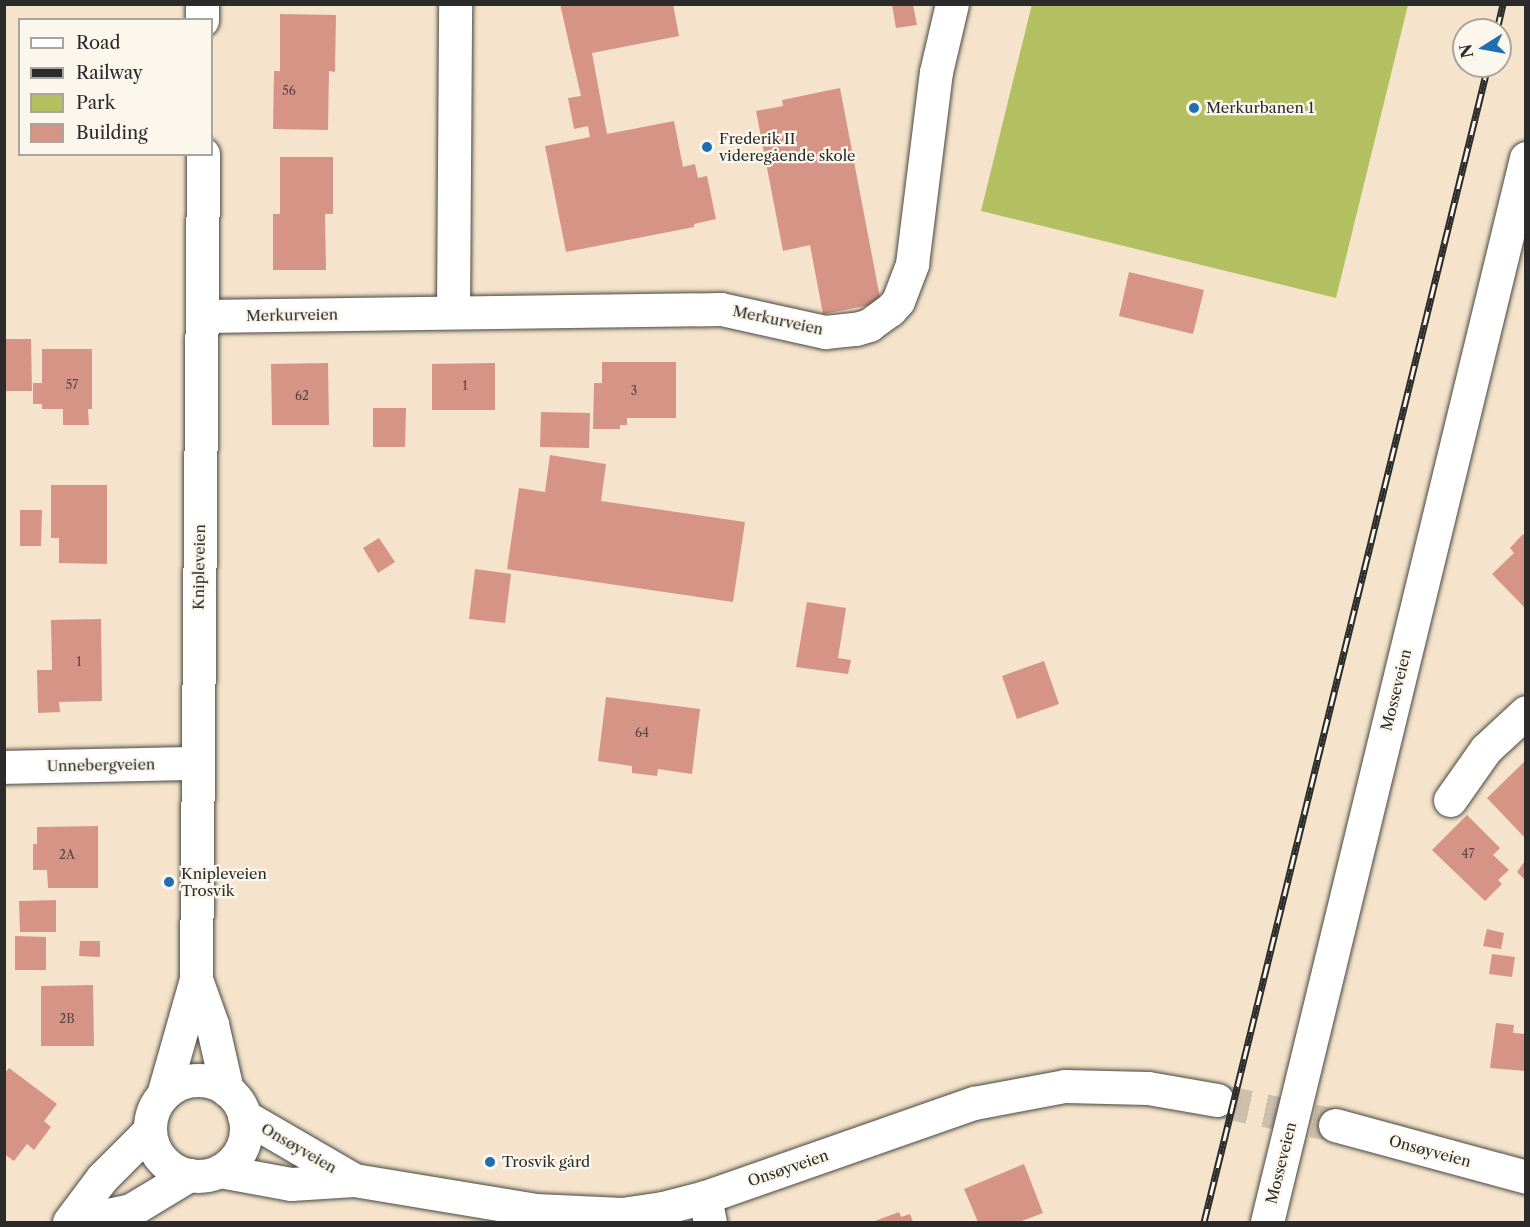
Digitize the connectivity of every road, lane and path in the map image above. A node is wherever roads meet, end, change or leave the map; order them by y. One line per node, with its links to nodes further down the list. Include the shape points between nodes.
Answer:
1 (454, 4): 5 (main road)
2 (952, 4): 5 (main road, Merkurveien, via 936,72 912,264 898,301 868,325 825,332 721,309)
3 (203, 156): 6 (main road, Knipleveien)
4 (1526, 158): 23 (main road, Mosseveien)
5 (453, 311): 6 (main road, Merkurveien)
6 (203, 316): 8 (main road, Knipleveien)
7 (1526, 712): 10 (main road, via 1486,749)
8 (198, 763): 9 (main road, Unnebergveien); 11 (main road, Knipleveien)
9 (4, 767)
10 (1450, 800)
11 (196, 980): 12 (main road, Knipleveien); 14 (main road, Knipleveien)
12 (163, 1095): 14 (main road, via 179,1084 196,1080 213,1082); 16 (main road, via 152,1113)
13 (1217, 1100): 20 (main road, Onsøyveien, via 1148,1088 1065,1086 974,1103)
14 (236, 1103): 17 (main road, via 245,1132 242,1147 233,1161); 19 (main road, Onsøyveien)
15 (1335, 1125): 18 (main road, Onsøyveien)
16 (150, 1130): 17 (main road, via 153,1145 173,1169); 21 (main road, via 102,1178)
17 (204, 1173): 19 (main road, Onsøyveien, via 291,1184); 22 (main road, via 131,1210)
18 (1526, 1177)
19 (354, 1180): 20 (main road, Onsøyveien, via 535,1210 621,1214 663,1208)
20 (708, 1210)
21 (69, 1222)
22 (75, 1222)
23 (1267, 1222)

